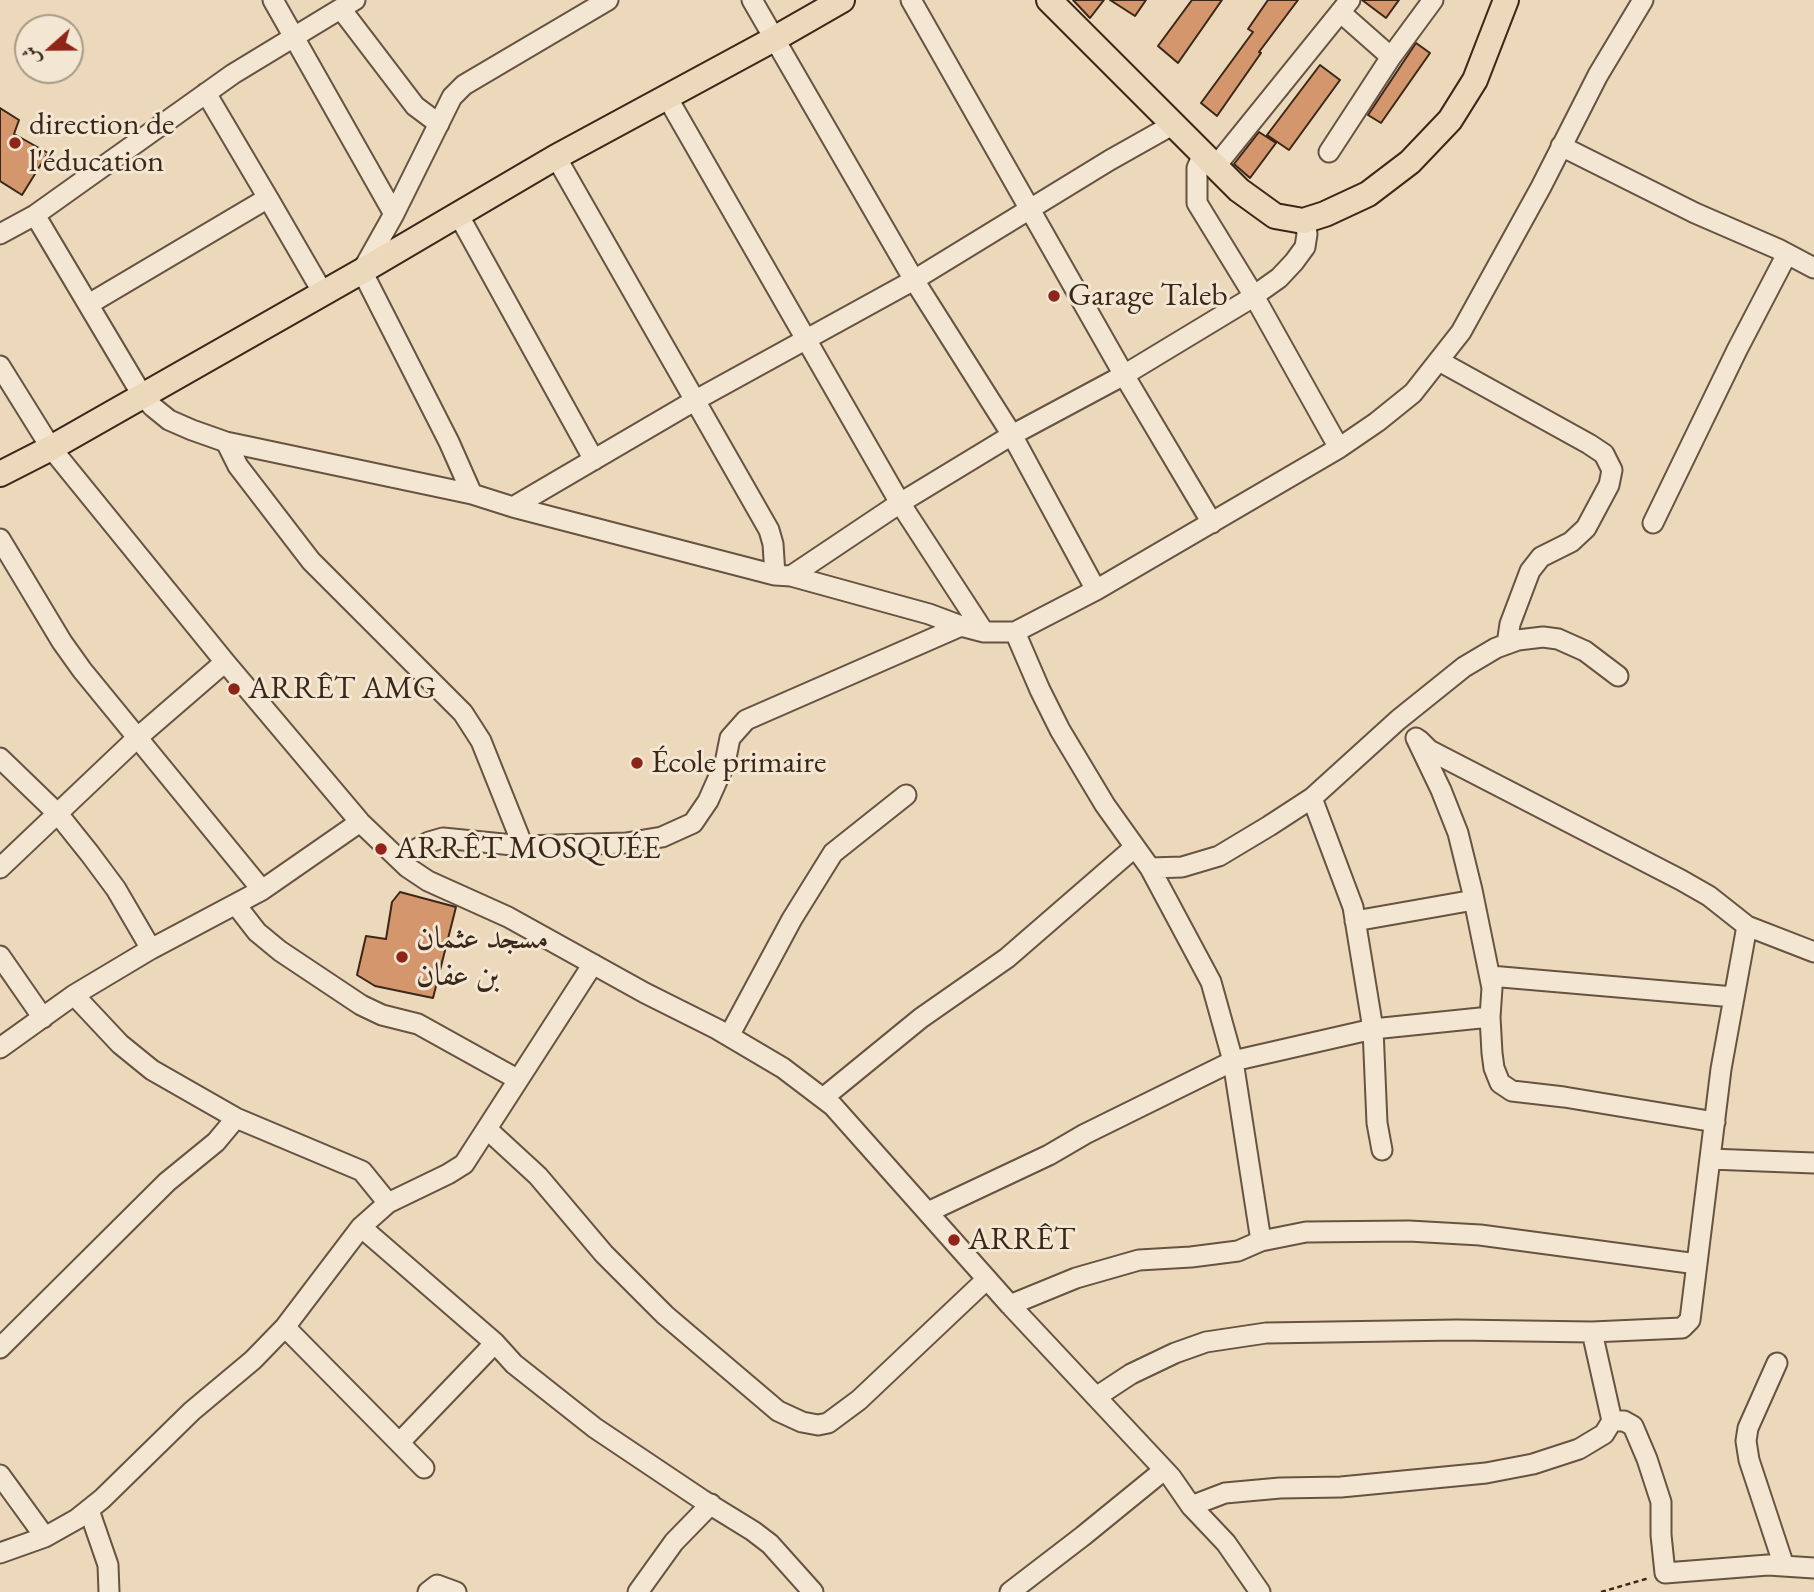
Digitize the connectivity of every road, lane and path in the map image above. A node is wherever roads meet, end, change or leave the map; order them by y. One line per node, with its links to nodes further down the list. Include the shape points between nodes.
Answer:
1 (273, 0): 12 (street)
2 (608, 0): 17 (street, via 464,85 452,97)
3 (752, 0): 13 (street)
4 (842, 0): 13 (main road)
5 (911, 0): 24 (street)
6 (1049, 0): 18 (main road)
7 (1433, 0): 14 (street)
8 (1506, 0): 28 (main road, via 1475,80 1450,120 1410,162 1368,194)
9 (1643, 0): 19 (street)
10 (348, 4): 12 (street); 17 (street, via 415,106)
11 (1345, 6): 14 (street); 22 (street)
12 (295, 37): 15 (street); 25 (street)
13 (774, 40): 16 (main road); 33 (street)
14 (1391, 57): 20 (street)
15 (206, 93): 23 (street); 26 (street)
16 (667, 97): 21 (main road); 37 (street)
17 (439, 124): 25 (street)
18 (1174, 124): 22 (main road); 24 (street)
19 (1561, 146): 30 (street); 38 (street, via 1461,332)
20 (1329, 152)
21 (556, 157): 27 (main road); 42 (street)
22 (1209, 160): 28 (main road, via 1275,216); 35 (street, via 1197,167 1197,203)
23 (268, 198): 34 (street); 36 (street)
24 (1030, 209): 33 (street); 40 (street)
25 (394, 214): 32 (street)
26 (34, 215): 29 (street); 36 (street)
27 (458, 215): 32 (main road); 47 (street)
28 (1305, 220): 35 (street, via 1305,247 1279,278)
29 (0, 234)
30 (1787, 254): 31 (street); 53 (street)
31 (1814, 268)
32 (362, 271): 34 (main road); 49 (street)
33 (914, 280): 37 (street); 43 (street)
34 (323, 293): 41 (main road)
35 (1254, 296): 40 (street); 46 (street)
36 (89, 304): 41 (street)
37 (807, 339): 42 (street); 50 (street)
38 (1439, 361): 46 (street, via 1413,393); 60 (street, via 1597,449 1612,470 1586,528 1571,542 1541,557 1530,570)
39 (0, 366): 45 (street)
40 (1124, 375): 43 (street); 52 (street)
41 (142, 395): 44 (street, via 169,420); 45 (main road)
42 (694, 401): 47 (street); 55 (street, via 769,530)
43 (1012, 435): 50 (street); 56 (street)
44 (226, 442): 49 (street); 71 (street, via 238,466 311,561 463,712 481,741)
45 (51, 448): 48 (main road); 61 (street)
46 (1339, 448): 52 (street)
47 (594, 460): 51 (street)
48 (0, 474)
49 (472, 494): 51 (street)
50 (900, 503): 55 (street); 58 (street)
51 (513, 507): 55 (street)
52 (1212, 523): 56 (street)
53 (1653, 523)
54 (0, 539): 64 (street, via 62,642)
55 (783, 575): 57 (street)
56 (1096, 590): 59 (street)
57 (961, 626): 58 (street); 71 (street, via 746,720 730,738 725,762 693,823 662,837 626,843)
58 (984, 632): 59 (street)
59 (1015, 632): 72 (street, via 1060,730)
60 (1507, 644): 62 (street, via 1558,639 1586,652); 63 (street, via 1464,667)
61 (225, 662): 64 (street); 70 (street)
62 (1618, 676)
63 (1398, 720): 65 (street); 68 (street)
64 (137, 738): 69 (street); 76 (street)
65 (1416, 738): 77 (street, via 1458,832); 80 (street, via 1429,750 1690,885)
66 (0, 758): 69 (street)
67 (906, 795): 91 (street, via 833,853)
68 (1312, 798): 75 (street, via 1219,856 1182,867); 79 (street)
69 (58, 814): 74 (street); 81 (street, via 116,889)
70 (360, 822): 73 (street); 76 (street)
71 (523, 846): 73 (street, via 443,838)
72 (1135, 847): 75 (street); 95 (street, via 1007,958 922,1018)
73 (399, 859): 84 (street, via 428,881 508,917)
74 (0, 868)
75 (1150, 868): 93 (street, via 1211,982)
76 (262, 890): 78 (street)
77 (1474, 900): 79 (street); 85 (street)
78 (236, 905): 81 (street); 94 (street, via 280,951 361,1005 418,1024)
79 (1355, 922): 90 (street)
80 (1746, 926): 82 (street); 87 (street)
81 (151, 949): 86 (street)
82 (1814, 952)
83 (0, 957): 89 (street)
84 (593, 964): 91 (street); 94 (street)
85 (1490, 976): 87 (street); 88 (street)
86 (74, 995): 89 (street); 96 (street, via 152,1070)
87 (1734, 997): 97 (street)
88 (1490, 1017): 90 (street); 97 (street, via 1494,1068 1500,1083 1513,1091)
89 (43, 1018): 92 (street)
90 (1373, 1029): 93 (street); 99 (street)
91 (729, 1036): 95 (street)
92 (0, 1048)
93 (1233, 1061): 103 (street); 105 (street)
94 (517, 1079): 98 (street)
95 (823, 1098): 103 (street)
96 (236, 1118): 102 (street, via 362,1171); 112 (street)
97 (1715, 1122): 100 (street)
98 (488, 1130): 102 (street, via 464,1164); 107 (street, via 538,1176 604,1254 665,1315 778,1411 802,1422 828,1423 859,1400)
99 (1382, 1150)
100 (1710, 1159): 101 (street); 106 (street)
101 (1814, 1163)
102 (387, 1203): 104 (street)
103 (928, 1212): 107 (street)
104 (361, 1227): 109 (street); 111 (street)
105 (1261, 1241): 106 (street, via 1306,1232 1409,1231 1480,1235); 108 (street, via 1238,1251 1139,1260 1076,1278)
106 (1697, 1264): 110 (street, via 1690,1320 1682,1328)
107 (987, 1279): 108 (street)
108 (1010, 1305): 114 (street)
109 (285, 1327): 116 (street); 122 (street)
110 (1592, 1332): 114 (street, via 1266,1333 1206,1342 1175,1353); 115 (street)
111 (495, 1343): 116 (street); 120 (street, via 514,1364 595,1428)
112 (0, 1348)
113 (1777, 1363): 125 (street, via 1746,1441)
114 (1096, 1397): 118 (street)
115 (1612, 1421): 121 (street, via 1604,1434 1579,1449 1486,1474 1225,1493); 127 (street, via 1633,1426 1647,1459 1661,1502)
116 (400, 1442): 117 (street)
117 (424, 1468)
118 (1164, 1470): 121 (street); 133 (street)
119 (0, 1475): 123 (street)
120 (711, 1504): 131 (street, via 674,1542); 132 (street, via 770,1544)
121 (1191, 1506): 134 (street, via 1226,1543)
122 (89, 1510): 123 (street); 128 (street, via 107,1565)
123 (45, 1537): 124 (street)
124 (0, 1553)
125 (1784, 1566): 126 (street); 127 (street)
126 (1814, 1568)
127 (1665, 1573): 135 (path)
128 (109, 1592)
129 (428, 1592): 130 (street, via 437,1585)
130 (456, 1592)
131 (638, 1592)
132 (813, 1592)
133 (1010, 1592)
134 (1260, 1592)
135 (1601, 1592)

